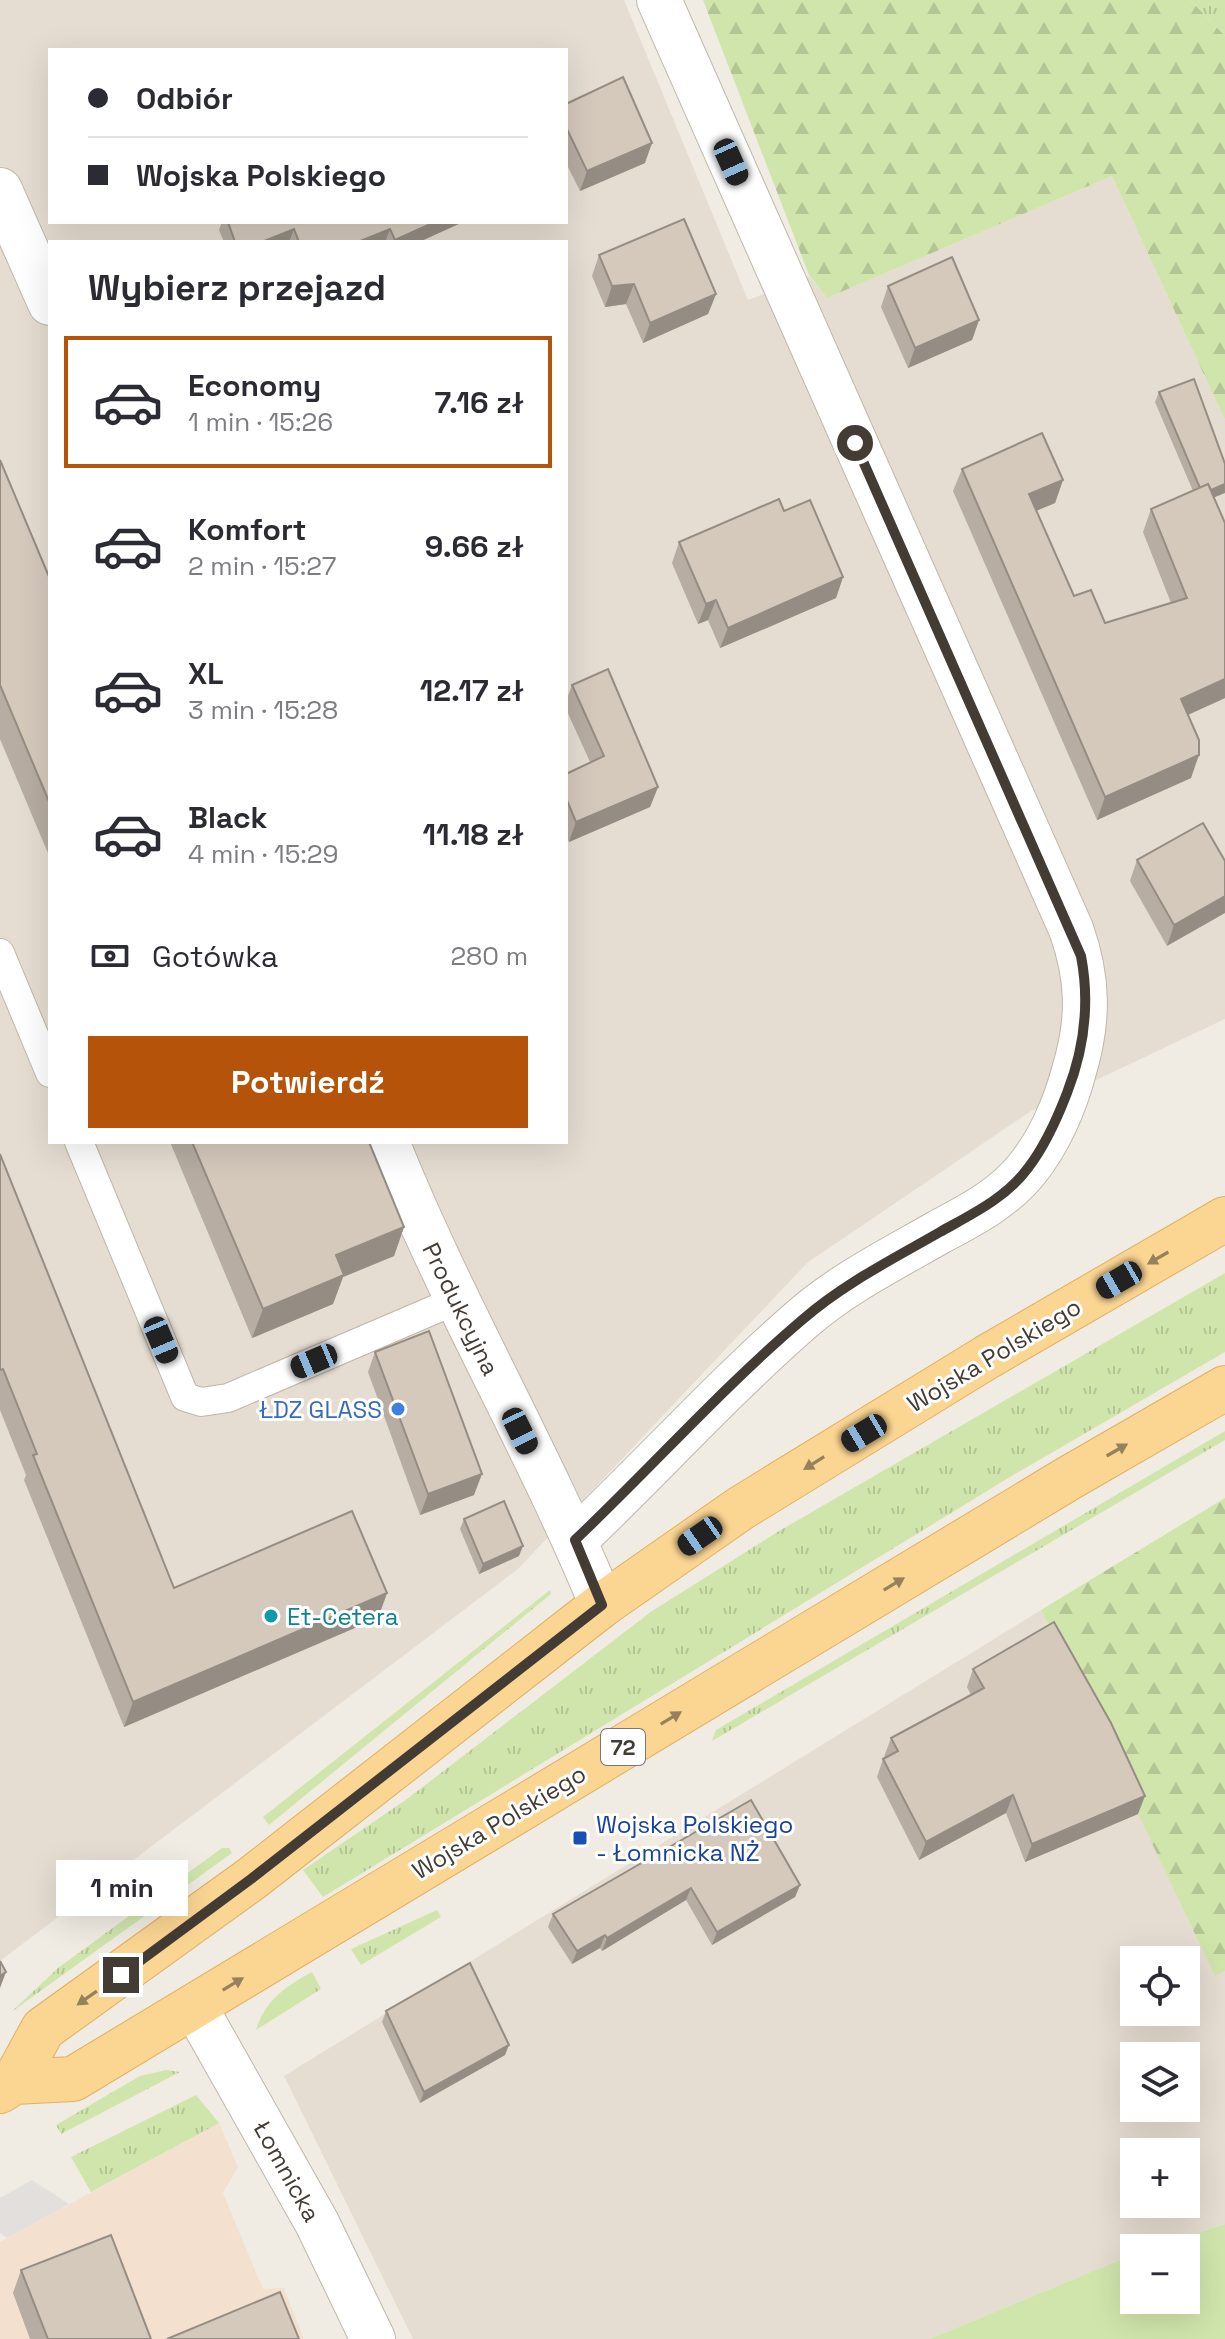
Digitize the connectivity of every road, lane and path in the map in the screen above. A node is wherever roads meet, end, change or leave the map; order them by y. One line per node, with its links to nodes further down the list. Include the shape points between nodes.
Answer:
1 (659, 0): 11 (street, via 1071,929 1087,997 1071,1083 1028,1169 987,1206 861,1276 802,1319)
2 (0, 190): 3 (street)
3 (48, 298)
4 (0, 953): 5 (lane)
5 (48, 1068)
6 (80, 1144): 9 (lane, via 185,1397 201,1402 228,1398)
7 (388, 1144): 9 (street, Produkcyjna)
8 (1225, 1219): 12 (main road, Wojska Polskiego / 72, one-way to 12, via 754,1500)
9 (457, 1300): 11 (street, Produkcyjna)
10 (1225, 1388): 13 (main road, Wojska Polskiego / 72, one-way to 10)
11 (575, 1540): 12 (street, Produkcyjna)
12 (602, 1605): 14 (main road, Wojska Polskiego / 72, one-way to 14, via 251,1879 43,2029)
13 (195, 2007): 14 (main road, Wojska Polskiego / 72, via 73,2079); 15 (street, Łomnicka, via 317,2223)
14 (7, 2087)
15 (373, 2339)

